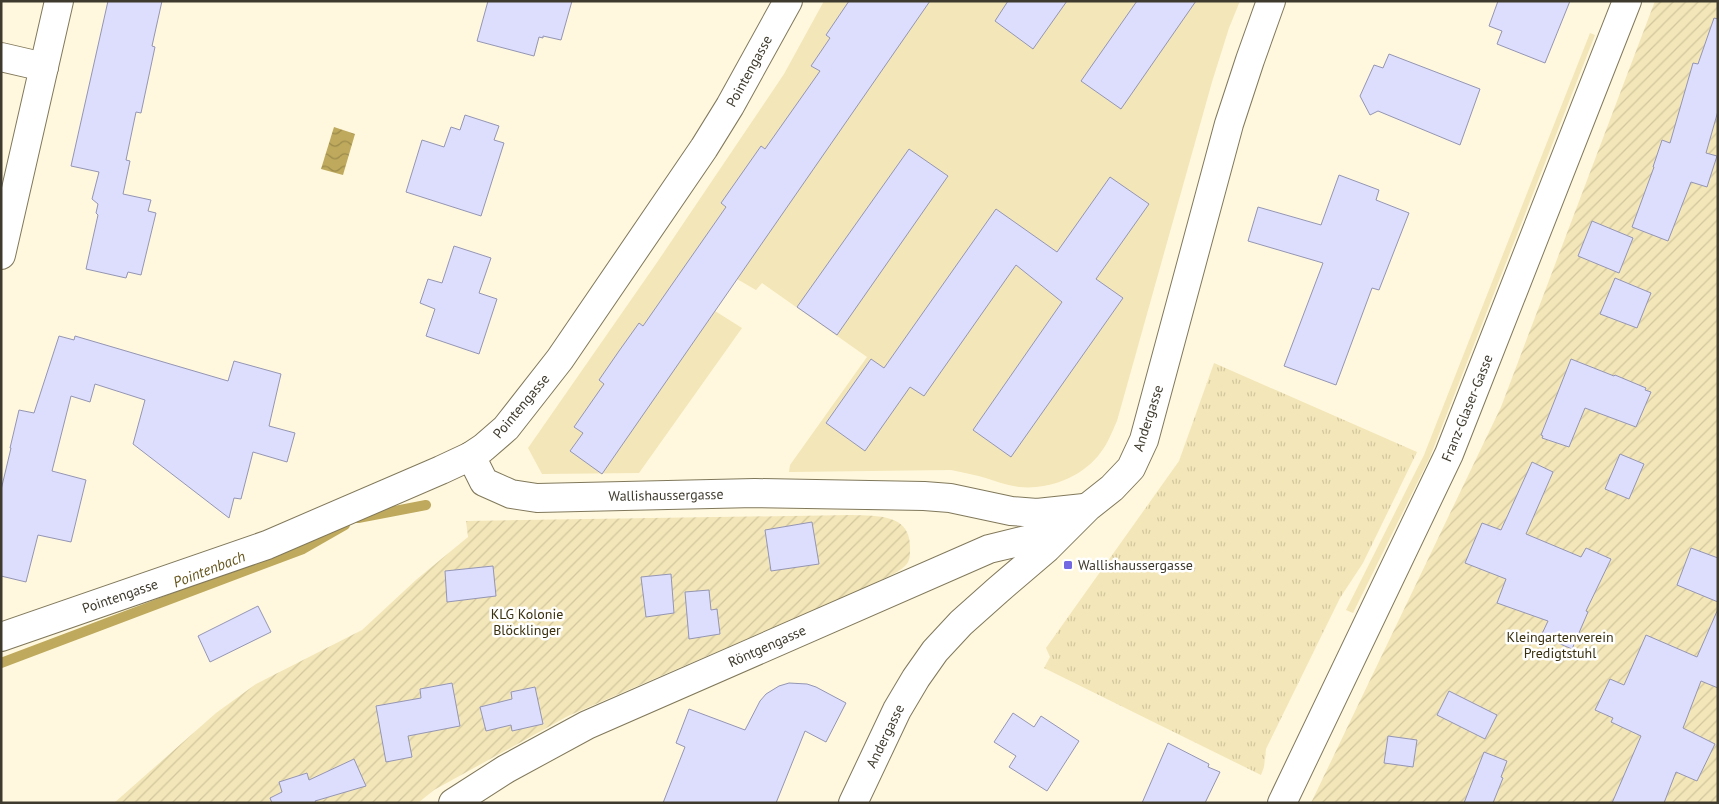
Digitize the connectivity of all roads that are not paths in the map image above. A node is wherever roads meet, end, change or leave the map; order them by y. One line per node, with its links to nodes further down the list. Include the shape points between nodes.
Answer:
1 (59, 1): 6 (street)
2 (788, 1): 8 (street, Pointengasse, via 704,148 560,359 506,428)
3 (1271, 1): 9 (street, Andergasse, via 1229,124 1144,440 1130,468)
4 (1627, 1): 13 (street, Franz-Glaser-Gasse, via 1450,454)
5 (1, 57): 6 (street)
6 (44, 67): 7 (street)
7 (1, 255)
8 (471, 456): 9 (street, Wallishaussergasse, via 484,482 511,494 537,498 755,493 904,495 950,498 1037,513); 10 (street, Pointengasse, via 267,545)
9 (1088, 507): 11 (street, Röntgengasse, via 1047,535 988,549 587,725 506,769); 12 (street, Andergasse, via 935,651 897,710)
10 (1, 636)
11 (453, 803)
12 (853, 803)
13 (1282, 803)

